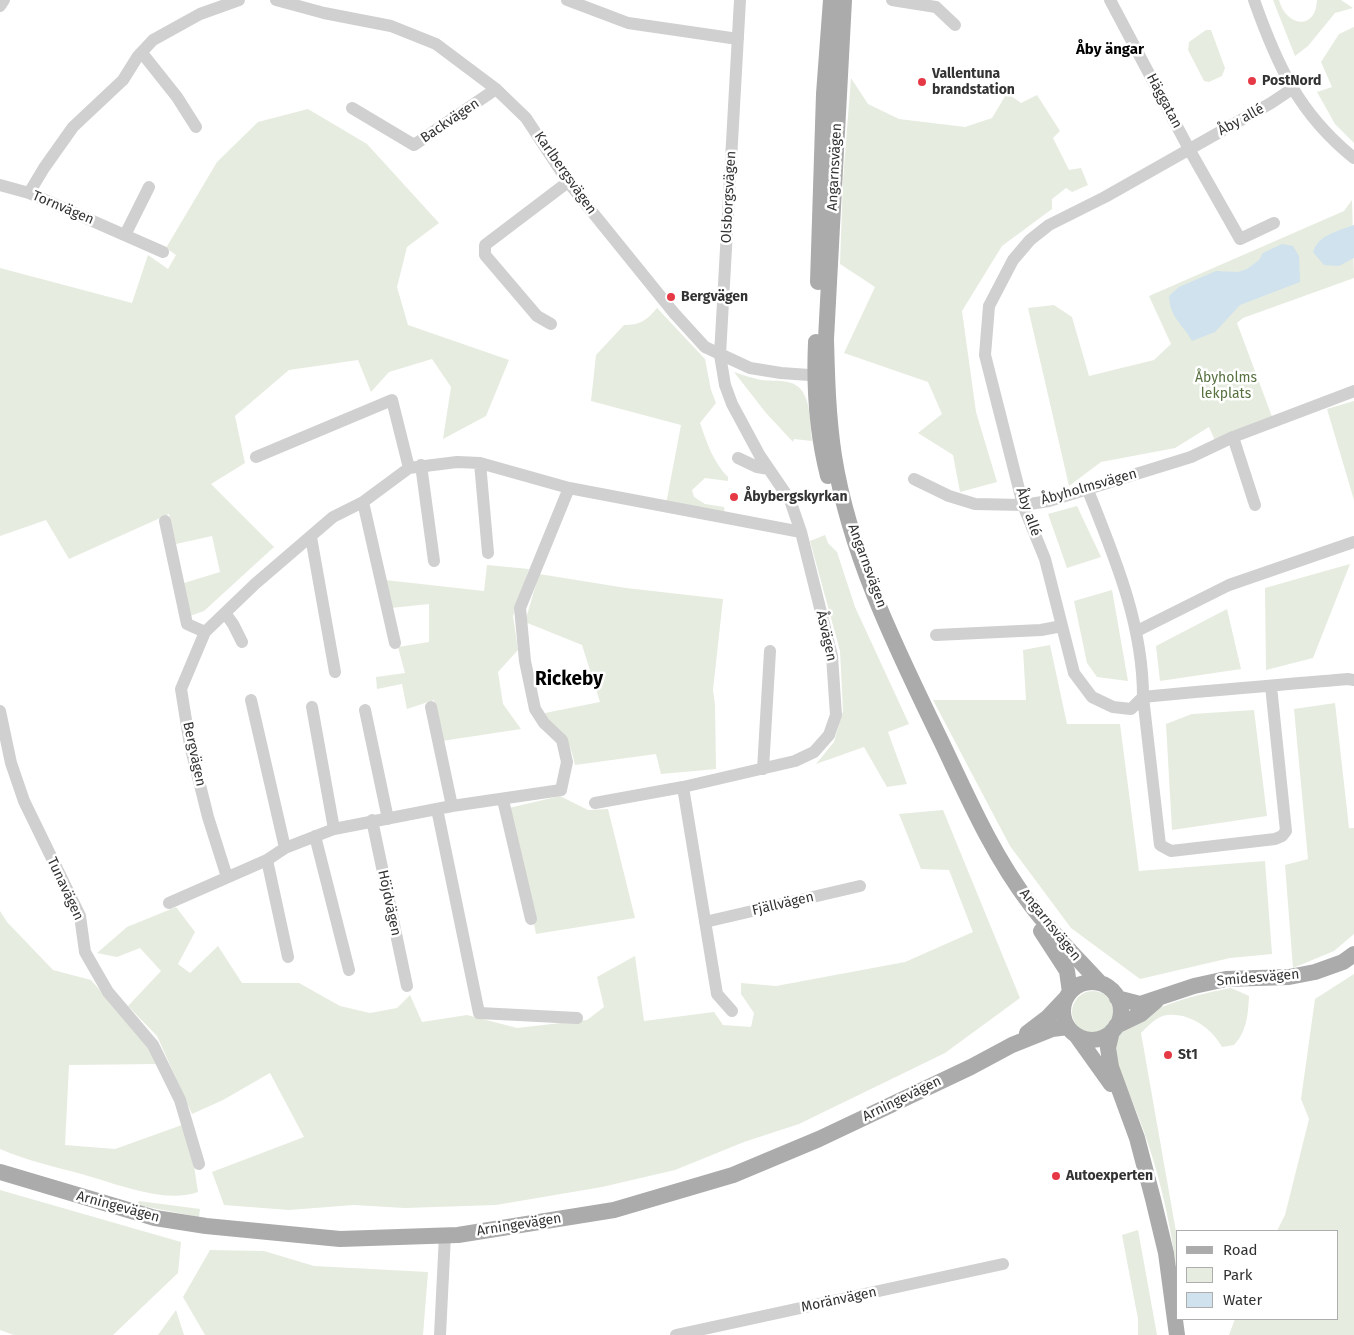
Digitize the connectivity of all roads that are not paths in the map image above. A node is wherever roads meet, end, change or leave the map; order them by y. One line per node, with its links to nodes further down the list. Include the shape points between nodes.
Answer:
1 (4, 0): 11 (street)
2 (239, 0): 14 (street, via 200,14 153,40)
3 (276, 0): 16 (street, Karlbergsvägen, via 392,26 436,44)
4 (567, 0): 13 (street, via 628,23)
5 (740, 0): 13 (street, Olsborgsvägen)
6 (831, 0): 30 (main road, Angarnsvägen, via 824,94)
7 (844, 0): 30 (main road, Angarnsvägen, via 826,339)
8 (892, 0): 12 (street, via 936,7)
9 (1110, 0): 19 (street, Häggatan)
10 (1254, 0): 15 (street, via 1281,70)
11 (0, 6)
12 (955, 26)
13 (738, 39): 29 (street, Olsborgsvägen)
14 (142, 53): 18 (street); 24 (street, via 123,80 74,127)
15 (1292, 89): 19 (street, Åby allé); 20 (street, via 1314,120)
16 (496, 90): 17 (street, Backvägen, via 414,145); 21 (street, Karlbergsvägen, via 526,118)
17 (352, 108)
18 (196, 127)
19 (1189, 148): 25 (street, via 1240,239); 42 (street, Åby allé, via 1049,225 1030,240 1013,260 989,306 985,355)
20 (1354, 158)
21 (568, 182): 28 (street, via 486,244 485,255 538,316); 29 (street, Karlbergsvägen, via 674,313 705,347)
22 (0, 185): 24 (street, Tornvägen)
23 (149, 187): 26 (street)
24 (29, 193): 26 (street, Tornvägen)
25 (1274, 223)
26 (125, 235): 27 (street, Tornvägen)
27 (163, 252)
28 (551, 324)
29 (720, 355): 30 (street, Karlbergsvägen, via 750,368); 37 (street, Åsvägen, via 732,404)
30 (821, 376): 89 (main road, Angarnsvägen, via 834,456 851,526 871,585 916,690 990,842 1029,903); 91 (main road, Angarnsvägen, via 821,450 840,524 866,597 962,802 999,870 1067,971)
31 (1354, 391): 32 (street, Åbyholmsvägen)
32 (1232, 437): 40 (street, Åbyholmsvägen, via 1191,457); 43 (street)
33 (256, 457): 36 (street, via 392,400)
34 (738, 458): 37 (street, via 756,468)
35 (480, 463): 36 (street); 39 (street); 48 (street)
36 (415, 466): 41 (street, Bergvägen); 49 (street)
37 (769, 469): 45 (street, Åsvägen, via 790,500)
38 (914, 478): 42 (street, Åbyholmsvägen, via 949,496 975,504)
39 (569, 488): 45 (street); 69 (street, via 520,608 525,661 535,709 562,740 567,762 561,790)
40 (1086, 488): 42 (street, Åbyholmsvägen, via 1049,501); 52 (street, via 1122,580)
41 (363, 502): 46 (street, Bergvägen, via 334,517); 56 (street)
42 (1023, 505): 51 (street, Åby allé, via 1045,559)
43 (1255, 505)
44 (165, 521): 53 (street, via 186,624)
45 (800, 532): 67 (street, Åsvägen, via 832,656 836,715 829,735 814,752 795,761)
46 (311, 536): 50 (street, Bergvägen); 58 (street)
47 (1354, 542): 52 (street, via 1229,585)
48 (488, 553)
49 (434, 561)
50 (224, 614): 53 (street, Bergvägen); 55 (street)
51 (1062, 626): 54 (street); 61 (street, Åby allé, via 1074,673 1092,697 1113,707 1131,709)
52 (1137, 631): 61 (street)
53 (206, 632): 80 (street, Bergvägen, via 181,689 190,745)
54 (936, 635)
55 (242, 642)
56 (396, 643)
57 (770, 651): 67 (street)
58 (336, 672)
59 (1354, 680): 60 (street)
60 (1271, 686): 61 (street); 61 (street, via 1286,831 1274,839 1171,851 1160,845)
61 (1143, 697)
62 (251, 700): 78 (street)
63 (312, 707): 75 (street)
64 (431, 707): 71 (street)
65 (365, 710): 74 (street)
66 (0, 711): 100 (street, Tunavägen, via 11,763 24,800 80,916 85,952 108,992 153,1044 180,1100)
67 (763, 769): 68 (street, Åsvägen)
68 (683, 787): 70 (street, Åsvägen); 84 (street)
69 (503, 800): 71 (street); 83 (street)
70 (595, 803)
71 (452, 806): 72 (street)
72 (437, 809): 74 (street); 85 (street)
73 (372, 820): 74 (street); 75 (street); 90 (street, Höjdvägen)
74 (388, 820)
75 (334, 829): 76 (street)
76 (315, 836): 78 (street); 88 (street)
77 (436, 846): 85 (street, via 458,948)
78 (285, 848): 79 (street)
79 (267, 860): 80 (street); 87 (street)
80 (227, 877): 82 (street)
81 (860, 886): 84 (street, Fjällvägen)
82 (169, 903)
83 (531, 919)
84 (705, 922): 94 (street, via 717,994)
85 (465, 949): 95 (street, via 479,1014)
86 (1354, 954): 93 (main road, Smidesvägen, via 1343,962 1289,978 1226,979)
87 (288, 957)
88 (349, 970)
89 (1100, 983): 91 (main road, via 1084,983); 92 (main road)
90 (407, 986)
91 (1068, 995): 97 (main road, via 1063,1015); 98 (main road, Arningevägen, via 1048,1017)
92 (1117, 998): 93 (main road, Smidesvägen, via 1140,1004); 96 (main road, via 1120,1016)
93 (1160, 998): 96 (main road, Smidesvägen)
94 (732, 1011)
95 (577, 1018)
96 (1114, 1029): 97 (main road, via 1095,1040); 99 (main road, via 1108,1048)
97 (1072, 1031): 98 (main road, Arningevägen, via 1052,1029); 99 (main road, via 1105,1073)
98 (1012, 1045): 102 (main road, Arningevägen, via 819,1139 733,1175 614,1210)
99 (1124, 1105): 106 (main road, via 1136,1138 1166,1253)
100 (199, 1164)
101 (0, 1172): 102 (main road, Arningevägen, via 145,1215 188,1224 340,1239)
102 (445, 1235): 104 (street)
103 (1003, 1264): 105 (street, Moränvägen)
104 (440, 1335)
105 (676, 1335)
106 (1177, 1335)

